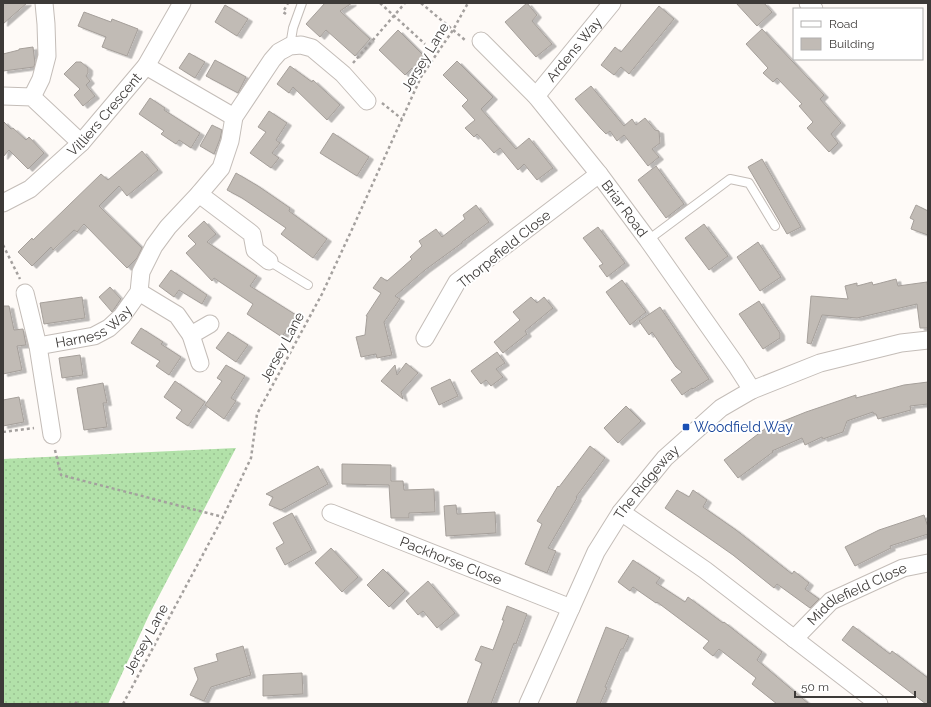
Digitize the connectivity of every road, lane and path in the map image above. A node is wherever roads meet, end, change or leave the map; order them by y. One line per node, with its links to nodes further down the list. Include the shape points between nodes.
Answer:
1 (44, 3): 18 (street, via 47,56 41,79)
2 (182, 3): 14 (street, Villiers Crescent)
3 (302, 3): 13 (lane)
4 (380, 3): 9 (path)
5 (406, 3): 9 (path)
6 (421, 3): 10 (path)
7 (468, 3): 10 (path, Jersey Lane)
8 (612, 3): 17 (street, Ardens Way)
9 (394, 16): 12 (path); 15 (path)
10 (452, 30): 21 (path, Jersey Lane, via 420,77)
11 (481, 41): 17 (street, Briar Road)
12 (425, 44)
13 (290, 46): 15 (street, via 312,48); 20 (street, Harness Way, via 279,52 272,60)
14 (146, 66): 20 (street); 22 (street, Villiers Crescent)
15 (343, 74): 19 (street)
16 (3, 96): 18 (street)
17 (536, 96): 23 (street, Briar Road)
18 (32, 97): 22 (street)
19 (367, 101): 21 (path, via 378,100)
20 (234, 117): 24 (street, Harness Way, via 230,142 221,168)
21 (402, 120): 44 (path, Jersey Lane, via 322,294 257,414 251,458)
22 (81, 143): 25 (street, Villiers Crescent, via 30,189)
23 (599, 174): 27 (street, Briar Road); 35 (street, Thorpefield Close, via 457,282)
24 (199, 194): 29 (street, via 252,234 255,250); 31 (street, Harness Way, via 154,246 142,272)
25 (3, 203)
26 (775, 226): 27 (lane, via 749,183 730,179)
27 (648, 240): 39 (street, Briar Road)
28 (3, 246): 32 (path, via 19,275)
29 (269, 261): 30 (lane)
30 (308, 286)
31 (139, 292): 34 (street, Harness Way, via 177,315); 37 (street, Harness Way, via 122,316 109,328 94,336)
32 (25, 293): 37 (street, Harness Way)
33 (210, 324): 34 (street)
34 (191, 335): 38 (street, Harness Way)
35 (425, 338)
36 (928, 340): 39 (street, The Ridgeway, via 901,343 820,363)
37 (38, 346): 40 (street, Harness Way)
38 (200, 362)
39 (752, 390): 42 (street, The Ridgeway, via 721,408 665,458)
40 (51, 430): 41 (path); 44 (path, via 61,475)
41 (3, 432)
42 (620, 512): 46 (street, The Ridgeway, via 596,552); 47 (street, via 705,570)
43 (331, 514): 46 (street, Packhorse Close)
44 (223, 517): 48 (path, Jersey Lane)
45 (928, 563): 47 (street, Middlefield Close, via 903,568 831,601)
46 (571, 608): 49 (street, The Ridgeway)
47 (794, 639): 50 (street)
48 (123, 704)
49 (528, 704)
50 (879, 704)

